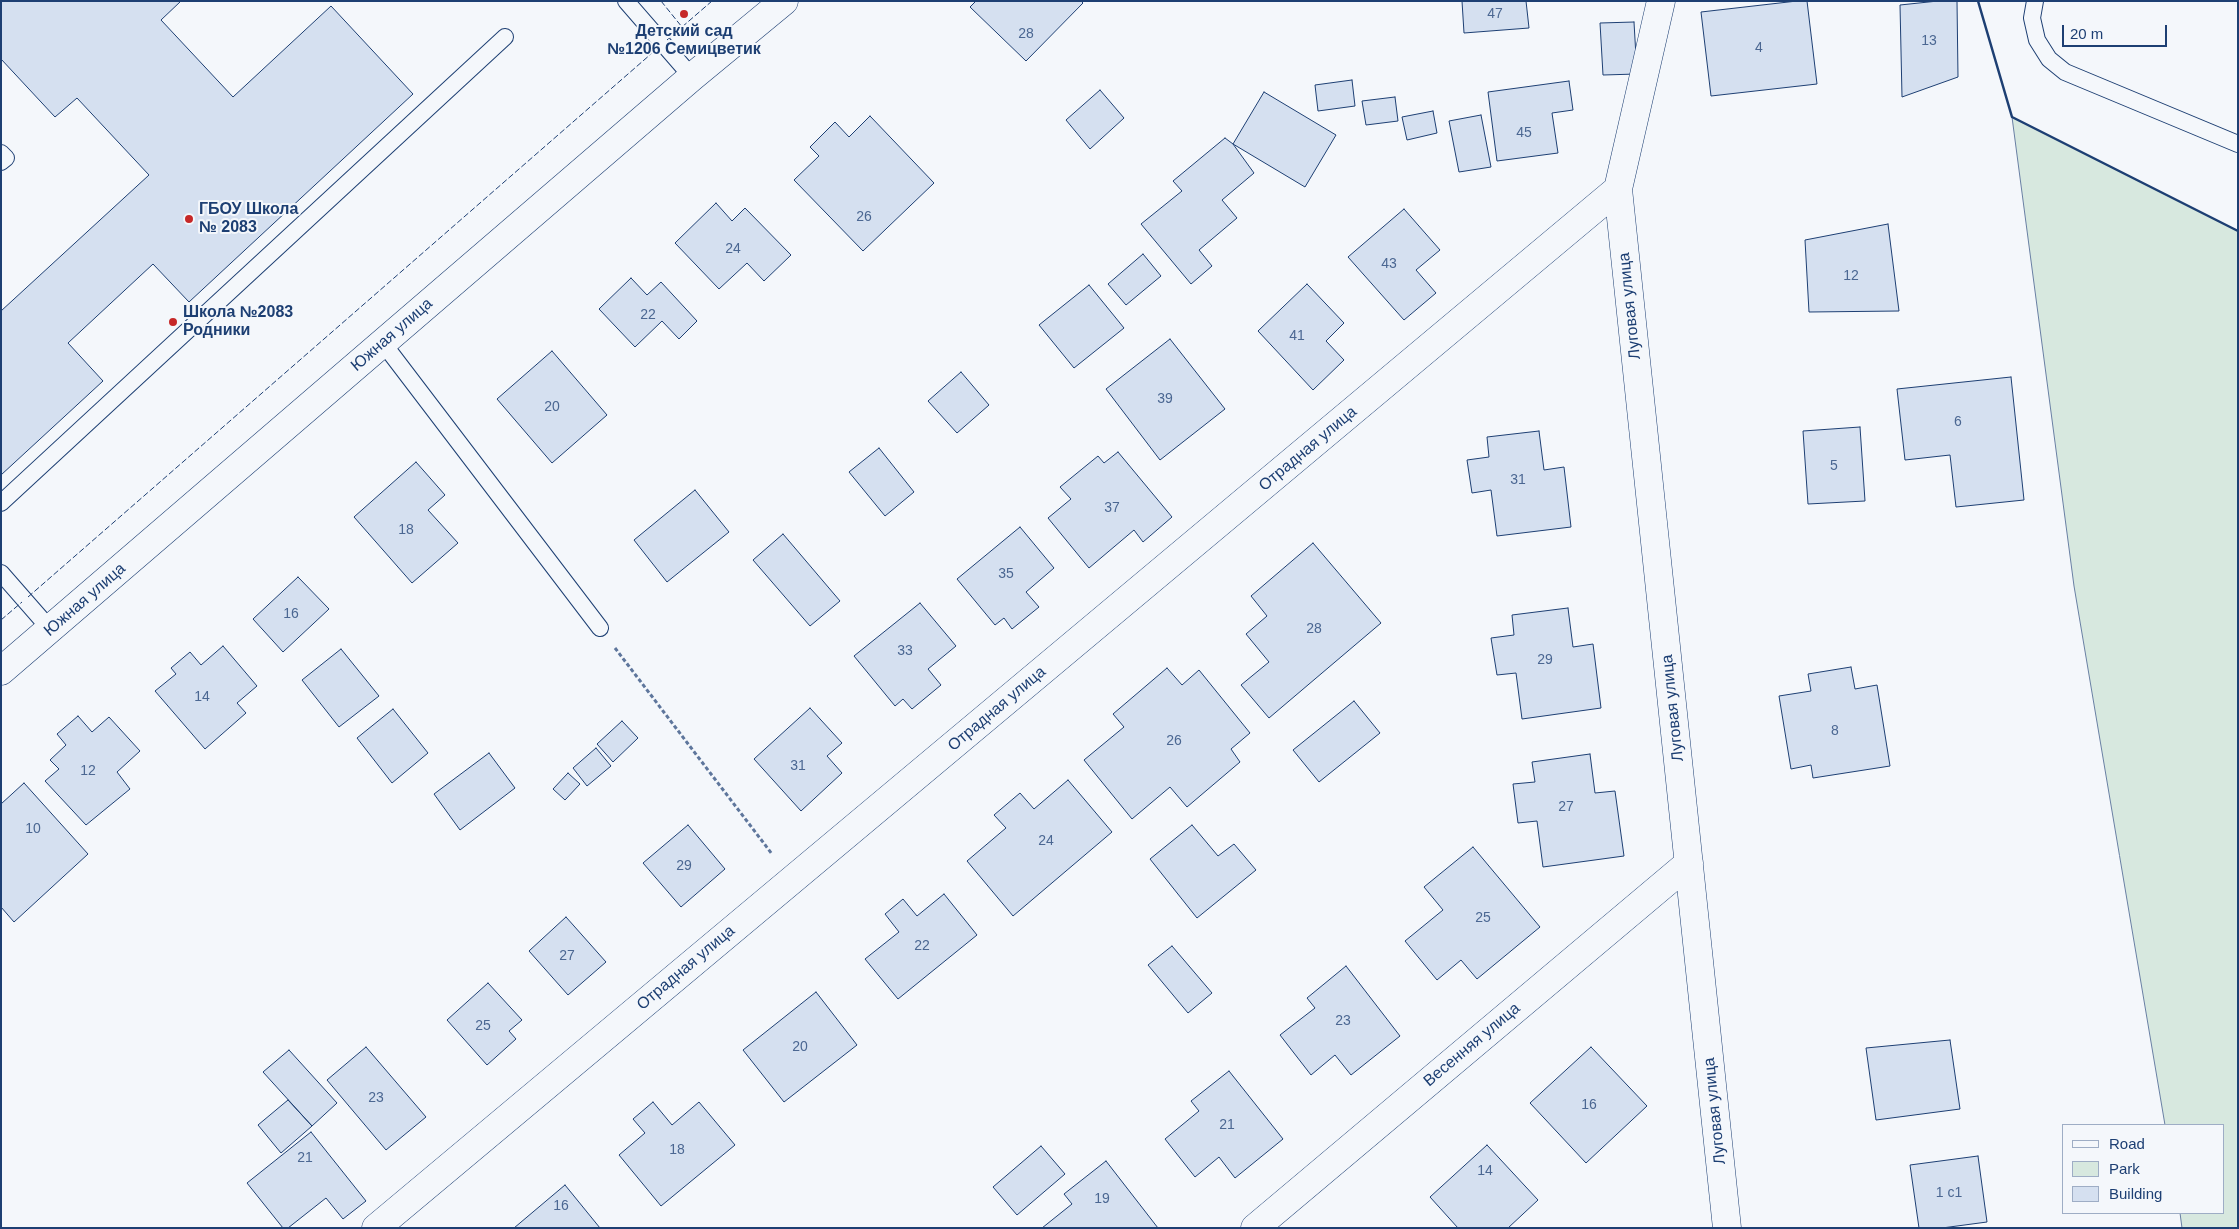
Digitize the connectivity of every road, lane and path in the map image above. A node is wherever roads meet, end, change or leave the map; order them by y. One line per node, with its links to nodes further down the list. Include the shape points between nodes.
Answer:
1 (626, 1): 6 (lane)
2 (784, 1): 6 (street, Южная улица)
3 (1661, 1): 10 (street, Луговая улица)
4 (2035, 1): 7 (lane, via 2032,18 2037,40 2049,60 2065,72)
5 (505, 37): 12 (lane)
6 (692, 77): 11 (street, Южная улица)
7 (2238, 144)
8 (1, 153): 9 (lane, via 6,158)
9 (1, 162)
10 (1618, 189): 17 (street, Луговая улица); 18 (street, Отрадная улица)
11 (383, 343): 14 (lane); 15 (street, Южная улица)
12 (1, 503)
13 (1, 573): 15 (lane)
14 (600, 628): 18 (path)
15 (50, 629): 16 (street, Южная улица)
16 (1, 671)
17 (1689, 862): 20 (street, Весенняя улица); 21 (street, Луговая улица)
18 (791, 881): 19 (street, Отрадная улица)
19 (376, 1228)
20 (1255, 1228)
21 (1727, 1228)

